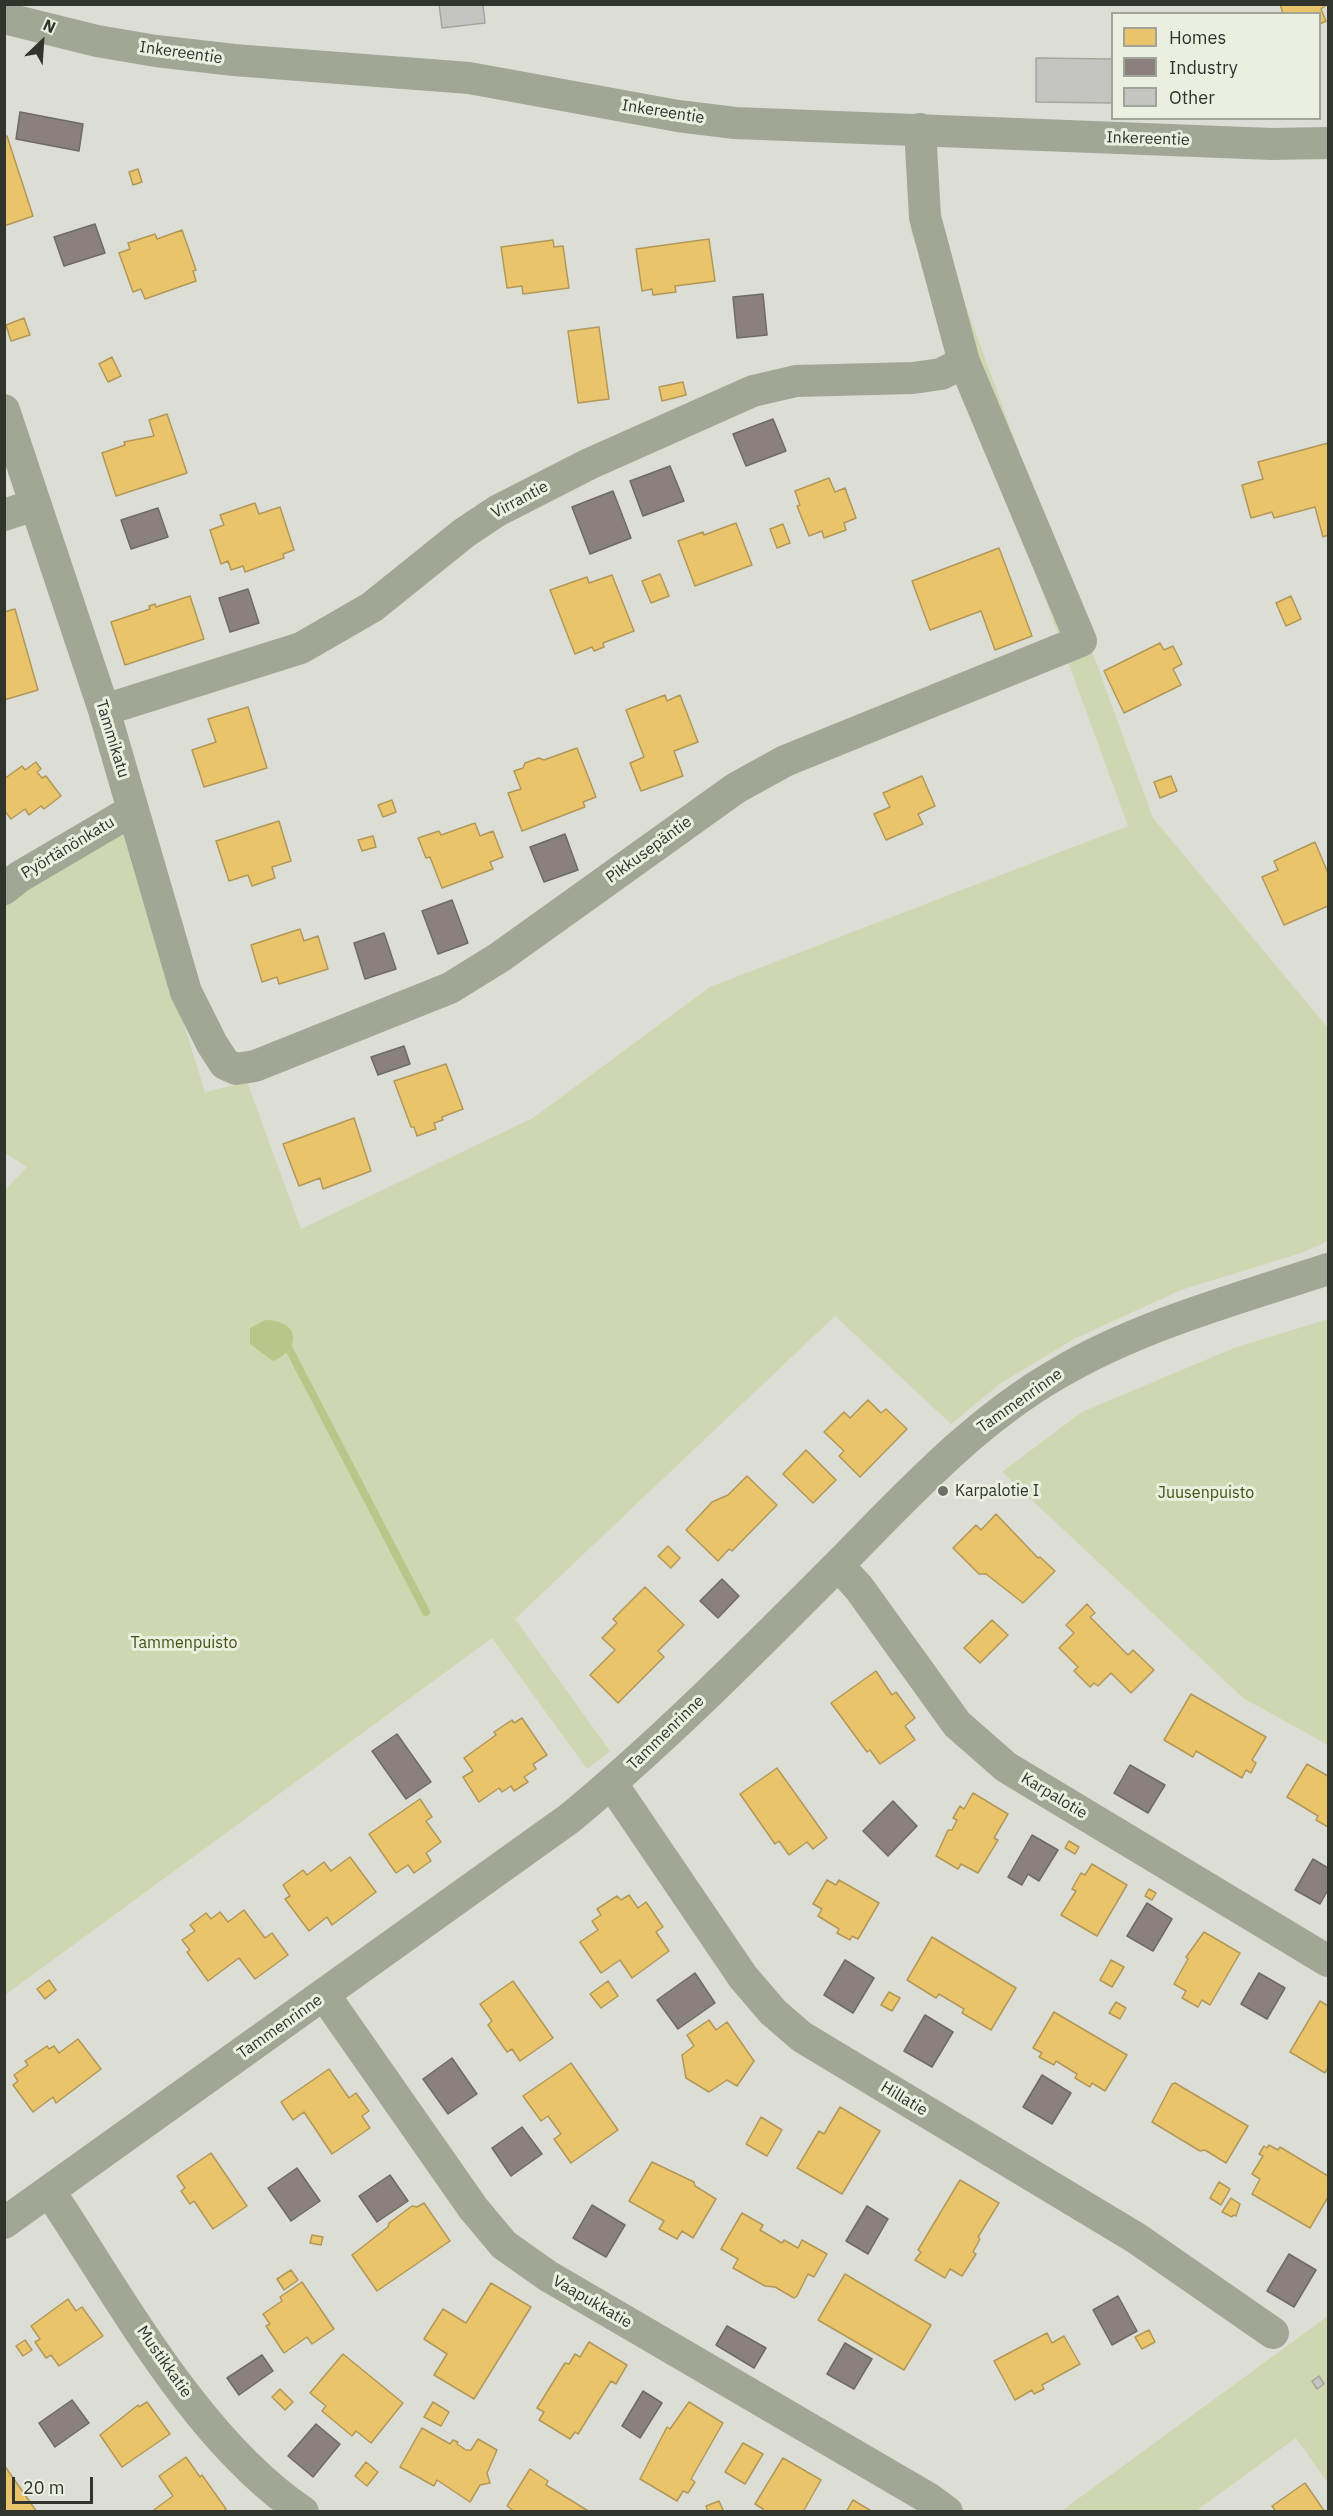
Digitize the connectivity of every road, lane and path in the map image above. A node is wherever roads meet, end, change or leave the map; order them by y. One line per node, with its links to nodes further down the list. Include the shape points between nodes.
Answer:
1 (4, 18): 2 (street, Inkereentie, via 156,51 469,78 678,116 793,126)
2 (920, 129): 3 (street, Inkereentie); 4 (street, via 925,217)
3 (1329, 143)
4 (964, 362): 8 (street, Virrantie, via 941,374 913,378 796,381 753,391 589,465 497,512 464,533 372,607 302,648); 11 (street, Pikkusepäntie, via 1081,641 785,761 746,783 450,988 255,1066 237,1069)
5 (4, 410): 6 (street, Tammikatu)
6 (34, 505): 7 (street); 8 (street, Tammikatu)
7 (4, 515)
8 (104, 710): 9 (street, Tammikatu)
9 (133, 810): 10 (street, Pyörtänönkatu); 11 (street, Tammikatu, via 186,992)
10 (4, 889)
11 (225, 1064)
12 (1329, 1269): 13 (street, Tammenrinne, via 1188,1315 1058,1373 973,1434)
13 (838, 1565): 14 (street, Tammenrinne); 15 (street, Karpalotie, via 957,1724 1006,1767)
14 (612, 1784): 16 (street, Tammenrinne); 19 (street, Hillatie, via 743,1977 773,2012 802,2037 1136,2238)
15 (1329, 1961)
16 (325, 1996): 17 (street, Tammenrinne); 21 (street, Vaapukkatie, via 473,2208 504,2245 548,2276)
17 (50, 2192): 18 (street, Tammenrinne); 20 (street, Mustikkatie, via 195,2407 253,2470)
18 (4, 2223)
19 (1273, 2333)
20 (303, 2511)
21 (947, 2511)

